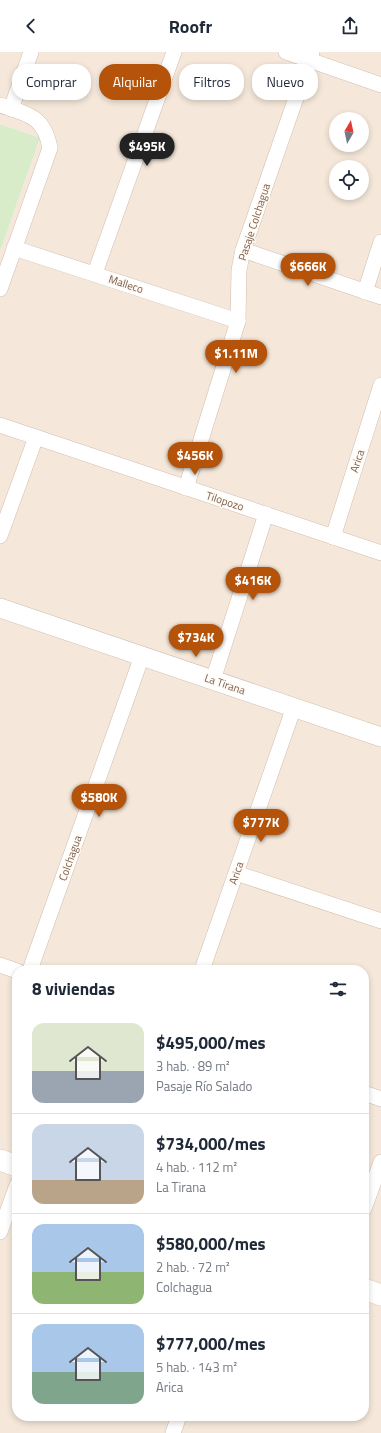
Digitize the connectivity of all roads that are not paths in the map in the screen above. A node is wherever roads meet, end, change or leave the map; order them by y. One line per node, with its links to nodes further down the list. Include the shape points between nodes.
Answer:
1 (31, 52): 6 (street)
2 (174, 52): 10 (street)
3 (286, 52): 4 (street)
4 (310, 56): 5 (street); 9 (street, Pasaje Colchagua)
5 (381, 85)
6 (6, 107): 8 (street, via 30,115 41,124 48,135 50,148)
7 (381, 242): 12 (street)
8 (14, 248): 10 (street, Malleco); 11 (street)
9 (243, 250): 12 (street); 14 (street, Pasaje Colchagua, via 239,270)
10 (95, 273): 14 (street, Malleco)
11 (0, 289)
12 (364, 292): 13 (street)
13 (381, 297)
14 (238, 321): 18 (street, Pasaje Colchagua)
15 (381, 385): 21 (street, Arica)
16 (0, 425): 17 (street, Tilopozo)
17 (36, 437): 18 (street, Tilopozo); 20 (street)
18 (186, 488): 19 (street, Tilopozo)
19 (266, 514): 21 (street, Tilopozo); 25 (street)
20 (0, 536)
21 (333, 537): 22 (street, Tilopozo)
22 (381, 553)
23 (0, 608): 24 (street, La Tirana)
24 (142, 656): 25 (street, La Tirana); 31 (street, Colchagua)
25 (213, 680): 26 (street, La Tirana)
26 (294, 707): 27 (street, La Tirana); 28 (street, Arica)
27 (381, 737)
28 (236, 873): 29 (street); 32 (street, Arica)
29 (381, 921)
30 (0, 965): 33 (street)
31 (32, 965)
32 (204, 965)
33 (12, 969)
34 (369, 1095): 35 (street)
35 (381, 1099)
36 (0, 1160): 38 (main road)
37 (381, 1162): 39 (street)
38 (12, 1164)
39 (369, 1195)
40 (12, 1199): 41 (street)
41 (0, 1232)
42 (369, 1291): 43 (main road)
43 (381, 1295)
44 (178, 1421): 45 (street)
45 (173, 1433)

